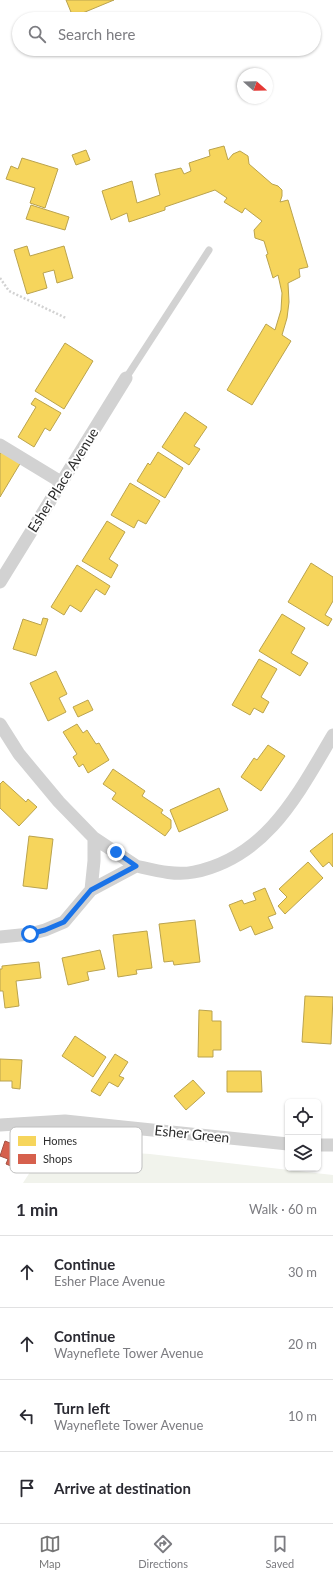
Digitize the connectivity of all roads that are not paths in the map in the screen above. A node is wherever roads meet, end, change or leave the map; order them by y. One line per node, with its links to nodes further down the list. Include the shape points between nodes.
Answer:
1 (209, 250): 2 (lane)
2 (126, 378): 4 (street, Esher Place Avenue)
3 (0, 445): 4 (street)
4 (61, 482): 5 (street, Esher Place Avenue)
5 (0, 582)
6 (0, 724): 8 (street, via 19,754 59,802)
7 (333, 735): 9 (street, via 294,800 270,830 250,846 222,862 193,872 163,872)
8 (94, 838): 9 (street); 10 (street)
9 (136, 866): 10 (street)
10 (91, 890): 11 (street, via 64,922 30,934)
11 (0, 937)
12 (0, 1126): 13 (street, Esher Green, via 65,1121)
13 (123, 1127)
14 (142, 1129): 15 (street, Esher Green)
15 (285, 1144)
16 (321, 1145): 17 (street)
17 (333, 1145)

